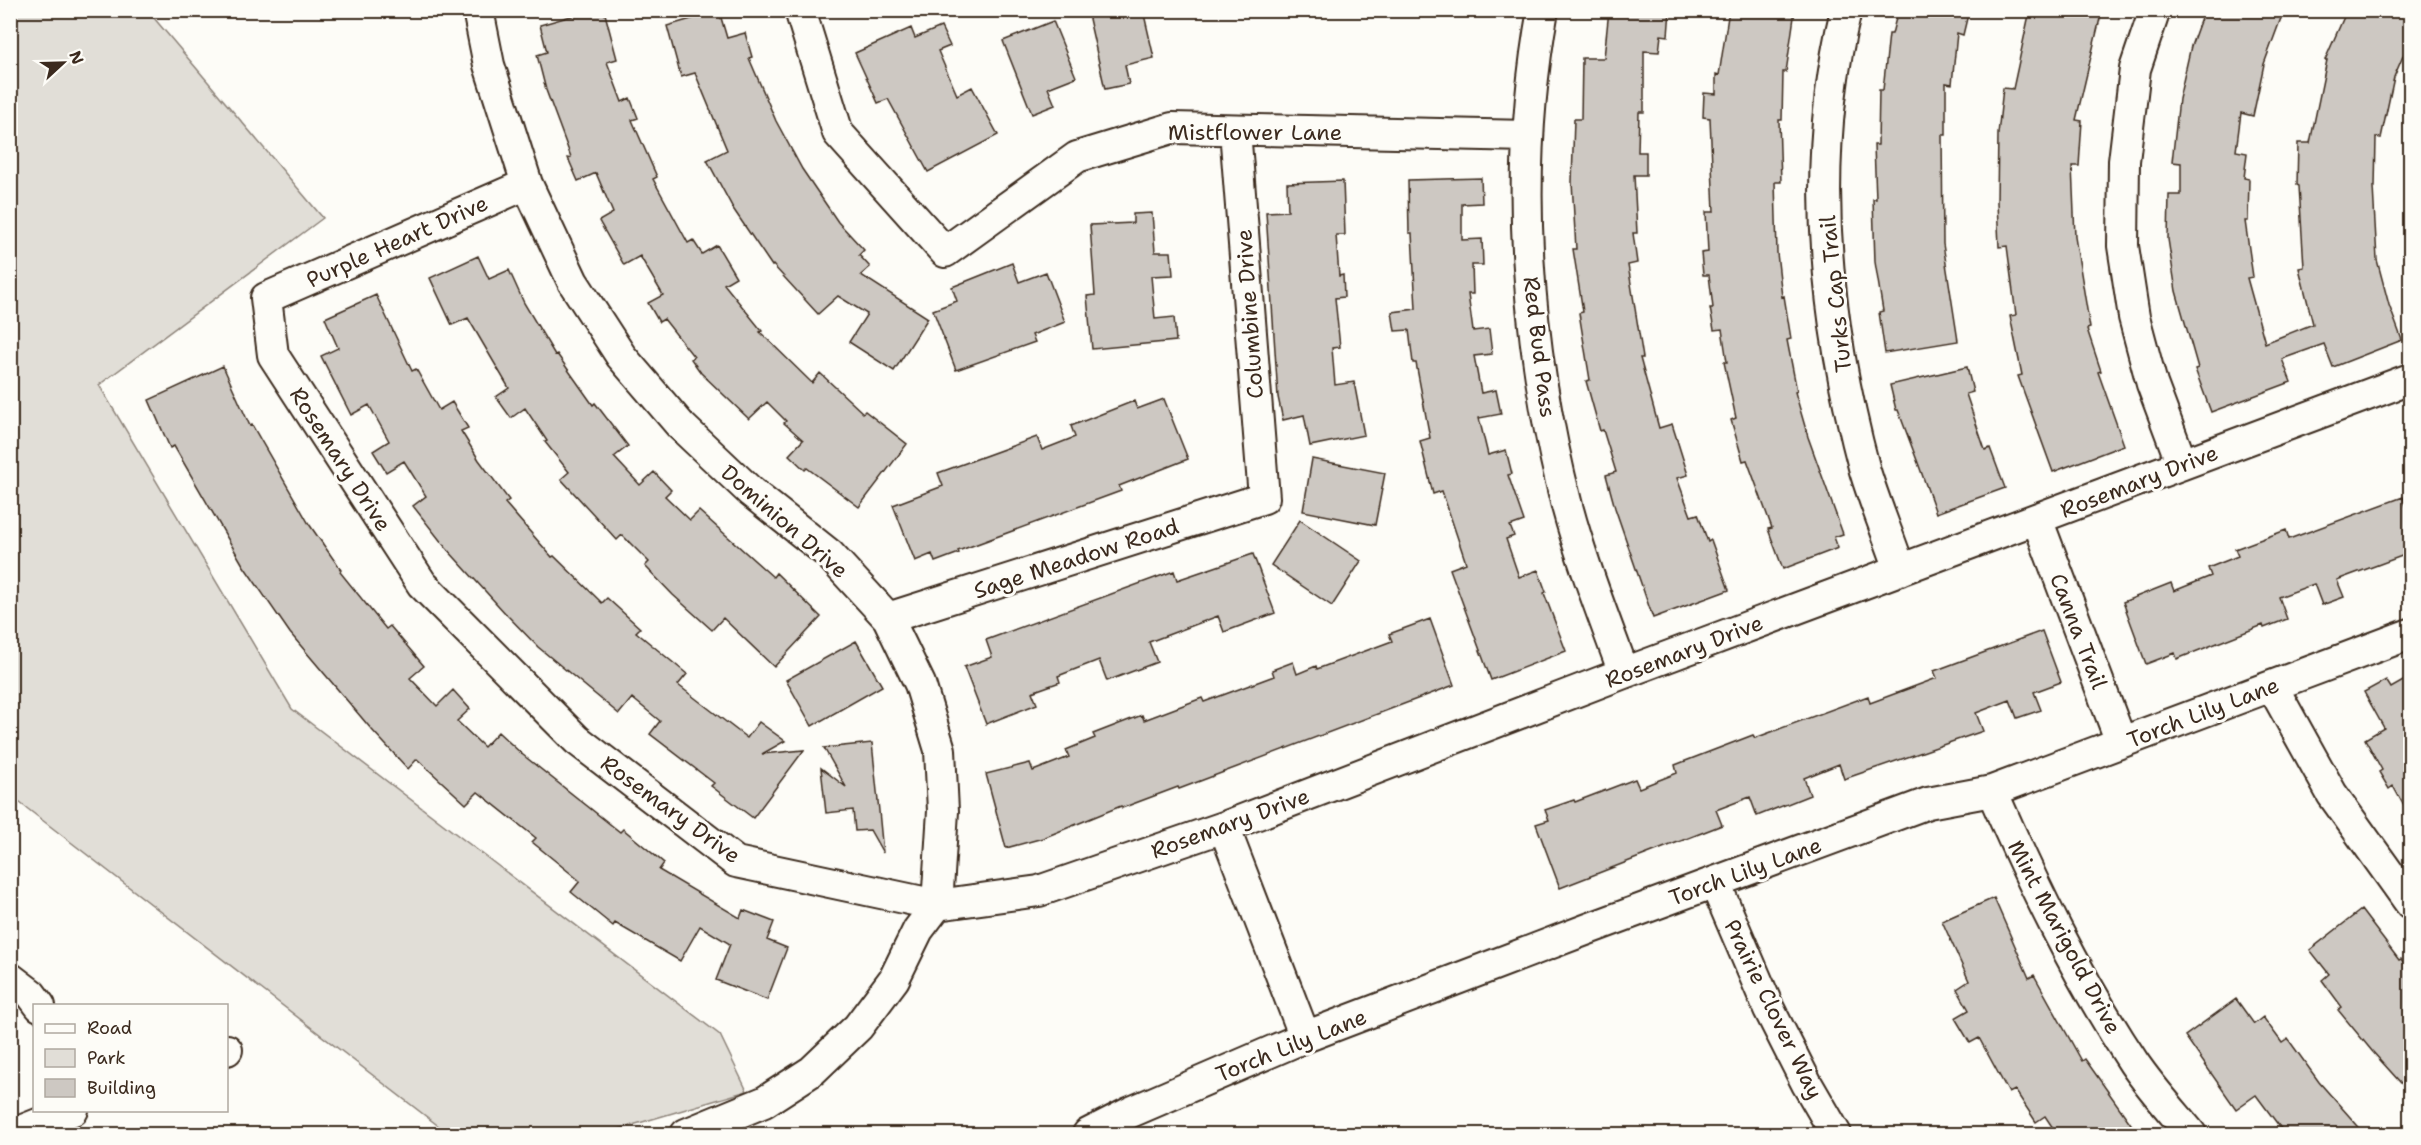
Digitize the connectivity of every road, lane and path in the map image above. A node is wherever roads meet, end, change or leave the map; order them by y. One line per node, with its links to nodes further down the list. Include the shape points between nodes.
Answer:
1 (478, 10): 8 (street, Dominion Drive, via 489,66)
2 (800, 10): 6 (street, Mistflower Lane, via 838,133 945,252 1077,157 1172,128)
3 (1543, 10): 7 (street, Red Bud Pass)
4 (1846, 10): 14 (street, Turks Cap Trail, via 1828,112 1825,199 1830,289 1844,384 1860,451)
5 (2155, 10): 11 (street, via 2135,69 2124,161 2123,246 2134,317)
6 (1235, 130): 7 (street, Mistflower Lane); 12 (street, Columbine Drive)
7 (1528, 136): 17 (street, Red Bud Pass, via 1530,280 1542,389 1568,507)
8 (527, 184): 9 (street, Purple Heart Drive); 15 (street, Dominion Drive, via 573,282 629,365 681,426 751,492 829,554)
9 (266, 298): 24 (street, Rosemary Drive, via 273,355 422,584 577,740 736,862)
10 (2410, 379): 11 (street, Rosemary Drive)
11 (2182, 464): 13 (street, Rosemary Drive)
12 (1264, 498): 15 (street, Sage Meadow Road)
13 (2037, 519): 14 (street, Rosemary Drive); 19 (street, Canna Trail)
14 (1900, 570): 17 (street, Rosemary Drive)
15 (888, 618): 24 (street, Dominion Drive, via 920,684 940,750 943,810)
16 (2410, 634): 18 (street, Torch Lily Lane)
17 (1624, 673): 21 (street, Rosemary Drive)
18 (2272, 686): 19 (street, Torch Lily Lane); 23 (street, via 2332,794)
19 (2121, 742): 20 (street, Torch Lily Lane)
20 (1992, 791): 22 (street, Torch Lily Lane, via 1928,803); 33 (street, Mint Marigold Drive, via 2034,887 2086,985 2135,1064)
21 (1224, 827): 24 (street, Rosemary Drive, via 1039,891); 27 (street)
22 (1714, 883): 27 (street, Torch Lily Lane); 32 (street, Prairie Clover Way, via 1768,1009)
23 (2410, 903)
24 (937, 905): 30 (street, via 918,930 894,979 858,1027 812,1071 764,1102)
25 (10, 978): 26 (street)
26 (39, 1004)
27 (1305, 1037): 31 (street, Torch Lily Lane)
28 (68, 1112): 29 (street)
29 (13, 1134)
30 (686, 1134)
31 (1088, 1134)
32 (1836, 1134)
33 (2191, 1134)

